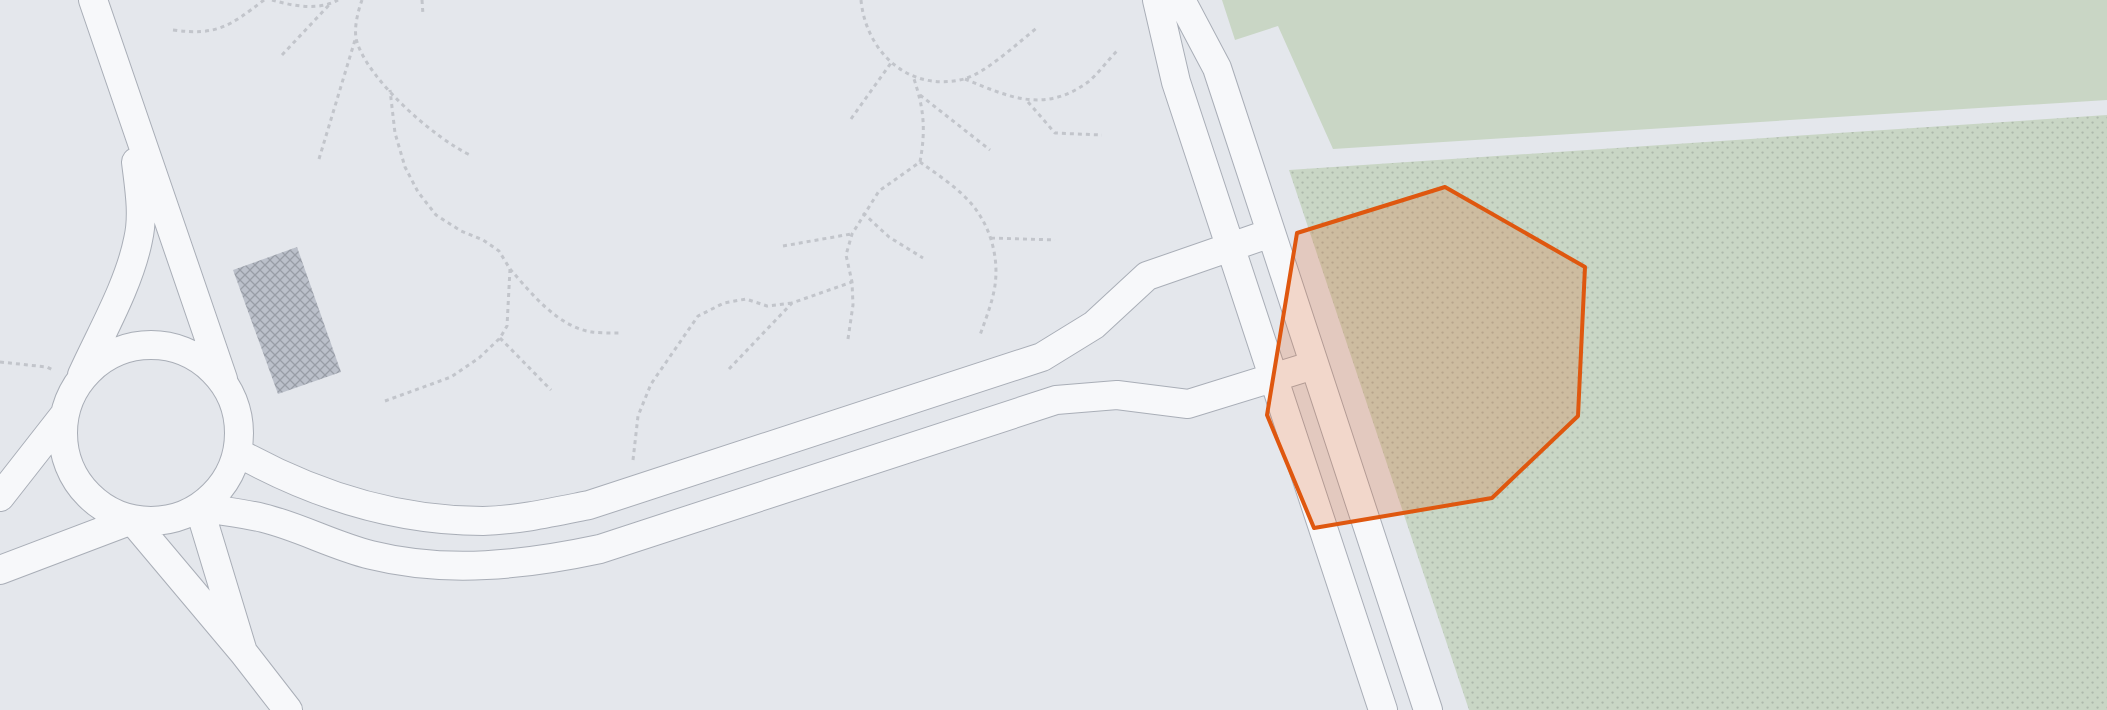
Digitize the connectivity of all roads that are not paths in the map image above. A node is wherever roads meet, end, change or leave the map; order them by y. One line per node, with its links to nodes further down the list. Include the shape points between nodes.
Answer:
1 (93, 0): 4 (lane)
2 (1157, 0): 6 (lane, via 1176,82)
3 (1181, 0): 5 (lane, via 1217,68)
4 (131, 116): 9 (lane, via 140,204 139,239 126,277); 10 (lane)
5 (1271, 233): 6 (lane); 7 (lane)
6 (1230, 247): 8 (lane); 12 (lane, via 1147,276 1094,325 1042,357 589,505 537,516 485,521 432,519 382,511 280,476)
7 (1314, 365): 8 (lane); 20 (lane)
8 (1274, 377): 14 (lane, via 1188,404 1117,396 1056,400 600,549 543,561 486,566 427,564 370,555 264,518); 19 (lane)
9 (79, 383): 10 (lane, via 98,362 124,349 153,344 181,349 206,364); 11 (lane)
10 (225, 385): 12 (lane, via 235,406 240,429)
11 (65, 414): 13 (lane); 15 (lane, via 64,442 71,469 80,485 107,510)
12 (237, 452): 14 (lane, via 230,474)
13 (0, 497)
14 (199, 508): 15 (lane, via 178,518 156,522); 17 (lane)
15 (132, 520): 16 (lane); 17 (lane)
16 (0, 570)
17 (243, 652): 18 (lane)
18 (288, 710)
19 (1383, 710)
20 (1428, 710)

